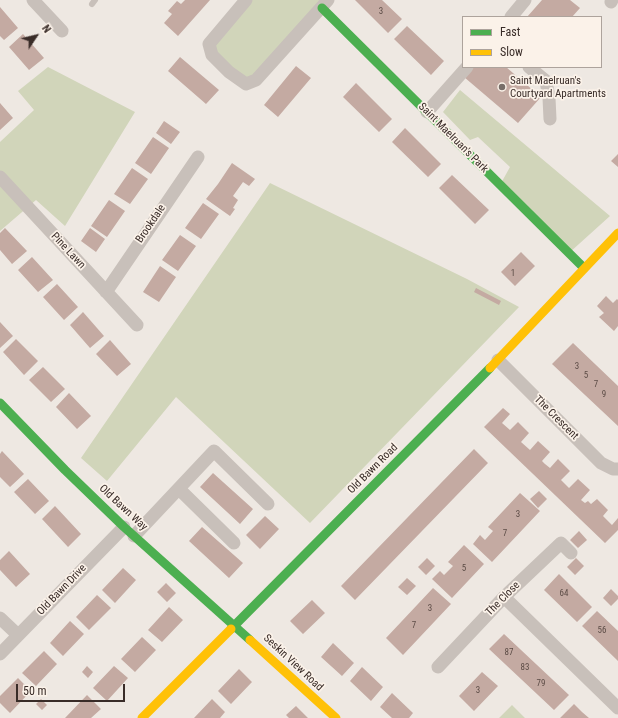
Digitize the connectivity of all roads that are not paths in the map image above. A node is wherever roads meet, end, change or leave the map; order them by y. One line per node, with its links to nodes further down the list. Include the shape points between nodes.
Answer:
1 (33, 0): 6 (street)
2 (246, 0): 4 (street, Saint Maelruan's Park, via 209,44 212,55 246,84 256,80)
3 (525, 0): 5 (street)
4 (325, 4): 9 (street, Saint Maelruan's Park)
5 (512, 16)
6 (62, 31)
7 (466, 68): 9 (street)
8 (530, 68): 10 (street, via 546,81)
9 (427, 112): 14 (street, Saint Maelruan's Park)
10 (550, 119)
11 (198, 157): 15 (street, Brookdale)
12 (0, 177): 15 (street, Pine Lawn)
13 (618, 233): 14 (street, Old Bawn Road)
14 (584, 268): 17 (street, Old Bawn Road)
15 (106, 292): 16 (street, Pine Lawn)
16 (137, 325)
17 (498, 360): 19 (street, The Crescent, via 601,463 613,469); 28 (street, Old Bawn Road)
18 (0, 403): 22 (street, Old Bawn Way)
19 (618, 468)
20 (179, 489): 21 (street, via 214,451); 23 (street); 24 (street)
21 (268, 504)
22 (124, 526): 23 (street, Old Bawn Way); 29 (street, Old Bawn Drive)
23 (134, 536): 28 (street, Old Bawn Way)
24 (234, 543)
25 (571, 553): 26 (street, The Close, via 561,543)
26 (504, 598): 31 (street, The Close); 32 (street)
27 (0, 618): 29 (street)
28 (234, 625): 33 (street, Old Bawn Road); 34 (street, Seskin View Road)
29 (18, 635): 30 (street, Old Bawn Drive)
30 (0, 654)
31 (438, 667)
32 (618, 708)
33 (142, 718)
34 (336, 718)

